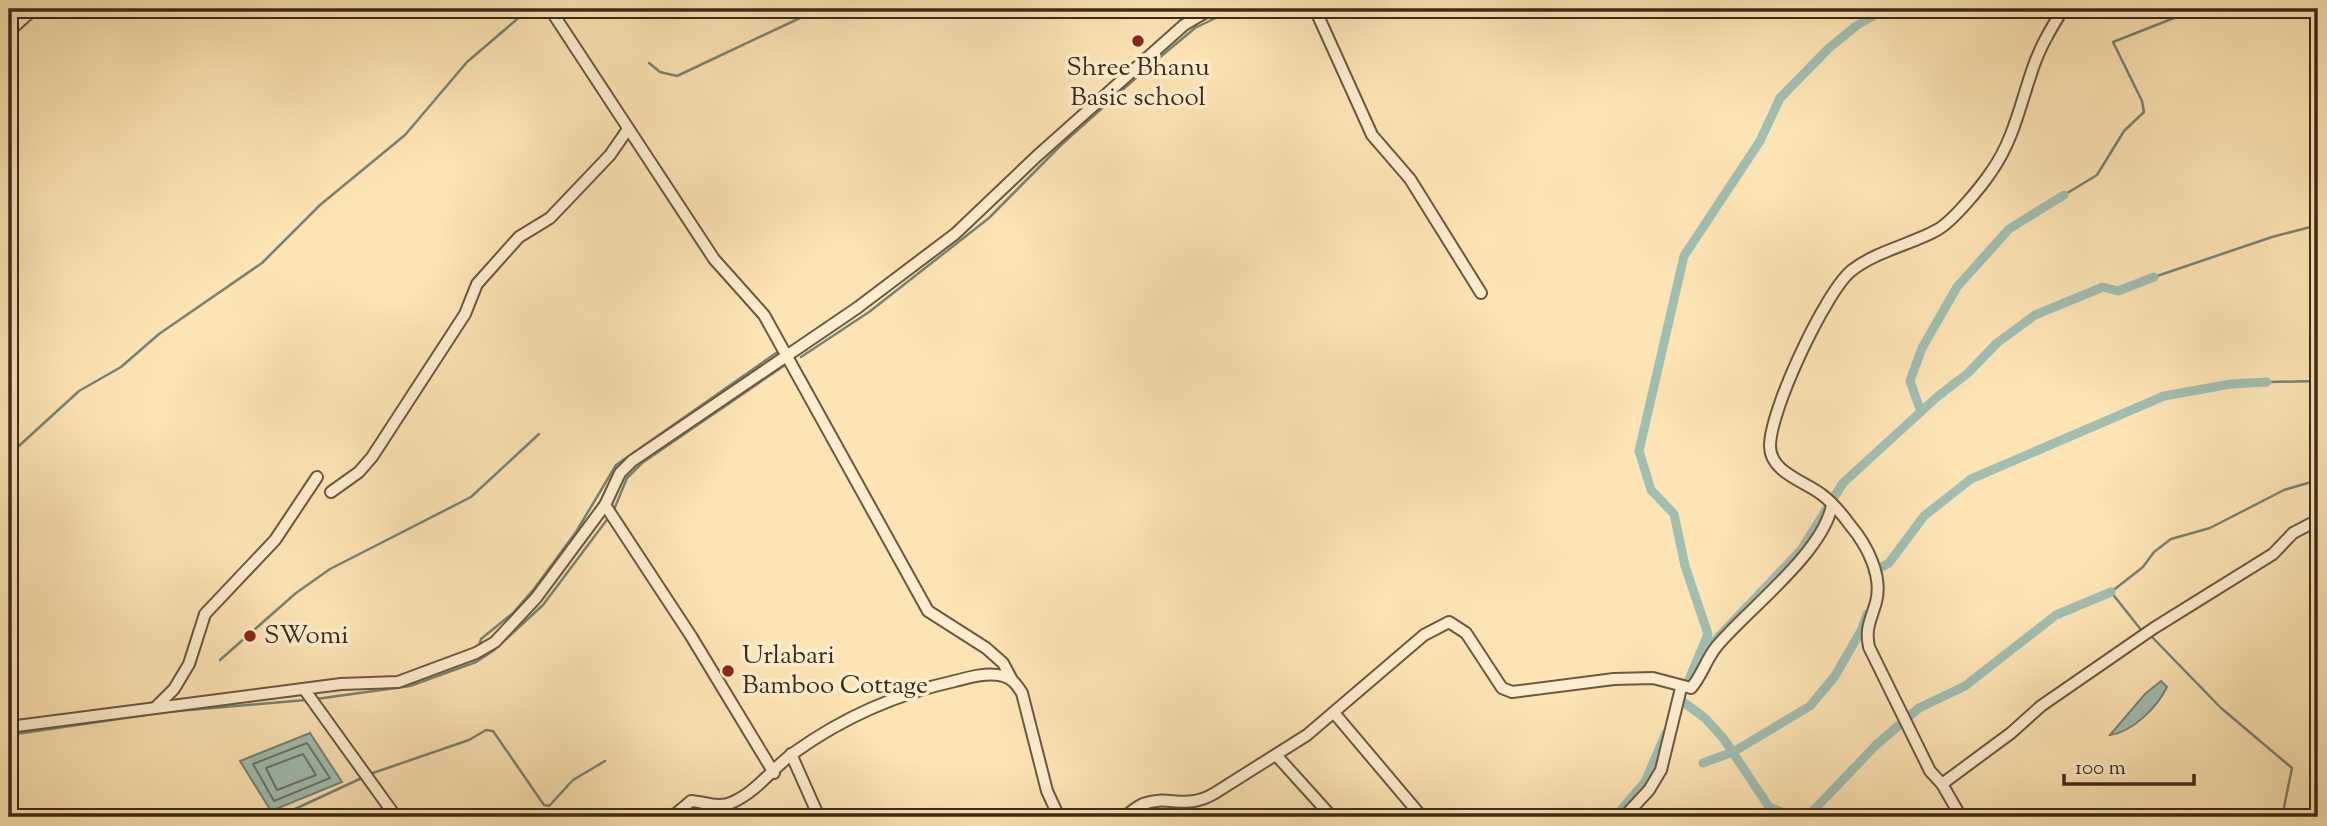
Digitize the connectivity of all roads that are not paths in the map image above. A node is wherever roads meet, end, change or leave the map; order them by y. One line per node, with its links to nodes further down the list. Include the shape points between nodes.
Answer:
1 (34, 9): 6 (street)
2 (550, 9): 7 (street)
3 (1211, 9): 9 (street, via 1184,25 1131,71 955,234)
4 (1315, 9): 8 (street, via 1372,135 1410,179)
5 (2063, 9): 13 (street, via 2034,63 2016,123 1992,172 1940,229 1874,257 1836,286 1792,372 1770,447 1782,471 1823,496)
6 (9, 31)
7 (628, 129): 9 (street, via 714,259 748,294); 11 (street, via 559,209 519,237 477,284 465,314 372,457)
8 (1481, 293)
9 (788, 356): 12 (street, via 632,461 620,473); 15 (street, via 929,611 986,648 1003,663)
10 (317, 477): 18 (street, via 275,540 205,614 189,664)
11 (331, 492)
12 (605, 505): 17 (street, via 536,598 495,642 398,682); 23 (street)
13 (1835, 512): 16 (street, via 1797,562 1714,649 1693,686); 24 (street, via 1870,557 1879,588 1866,631 1869,647 1919,753)
14 (2318, 520): 24 (street, via 2041,706)
15 (1012, 680): 21 (street, via 977,675 889,699 842,720); 28 (street, via 1026,703 1047,791)
16 (1681, 688): 19 (street, via 1653,678 1512,692 1502,688 1466,633 1449,622 1414,643); 32 (street, via 1661,770)
17 (304, 689): 18 (street); 25 (street)
18 (155, 708): 20 (street)
19 (1335, 714): 22 (street); 31 (street)
20 (9, 727)
21 (791, 754): 23 (street); 27 (street)
22 (1276, 755): 29 (street, via 1201,802 1141,804); 30 (street)
23 (774, 773): 26 (street, via 735,802 717,806 691,802)
24 (1942, 784): 33 (street)
25 (396, 817)
26 (672, 817)
27 (819, 817)
28 (1059, 817)
29 (1124, 817)
30 (1332, 817)
31 (1422, 817)
32 (1623, 817)
33 (1961, 817)

